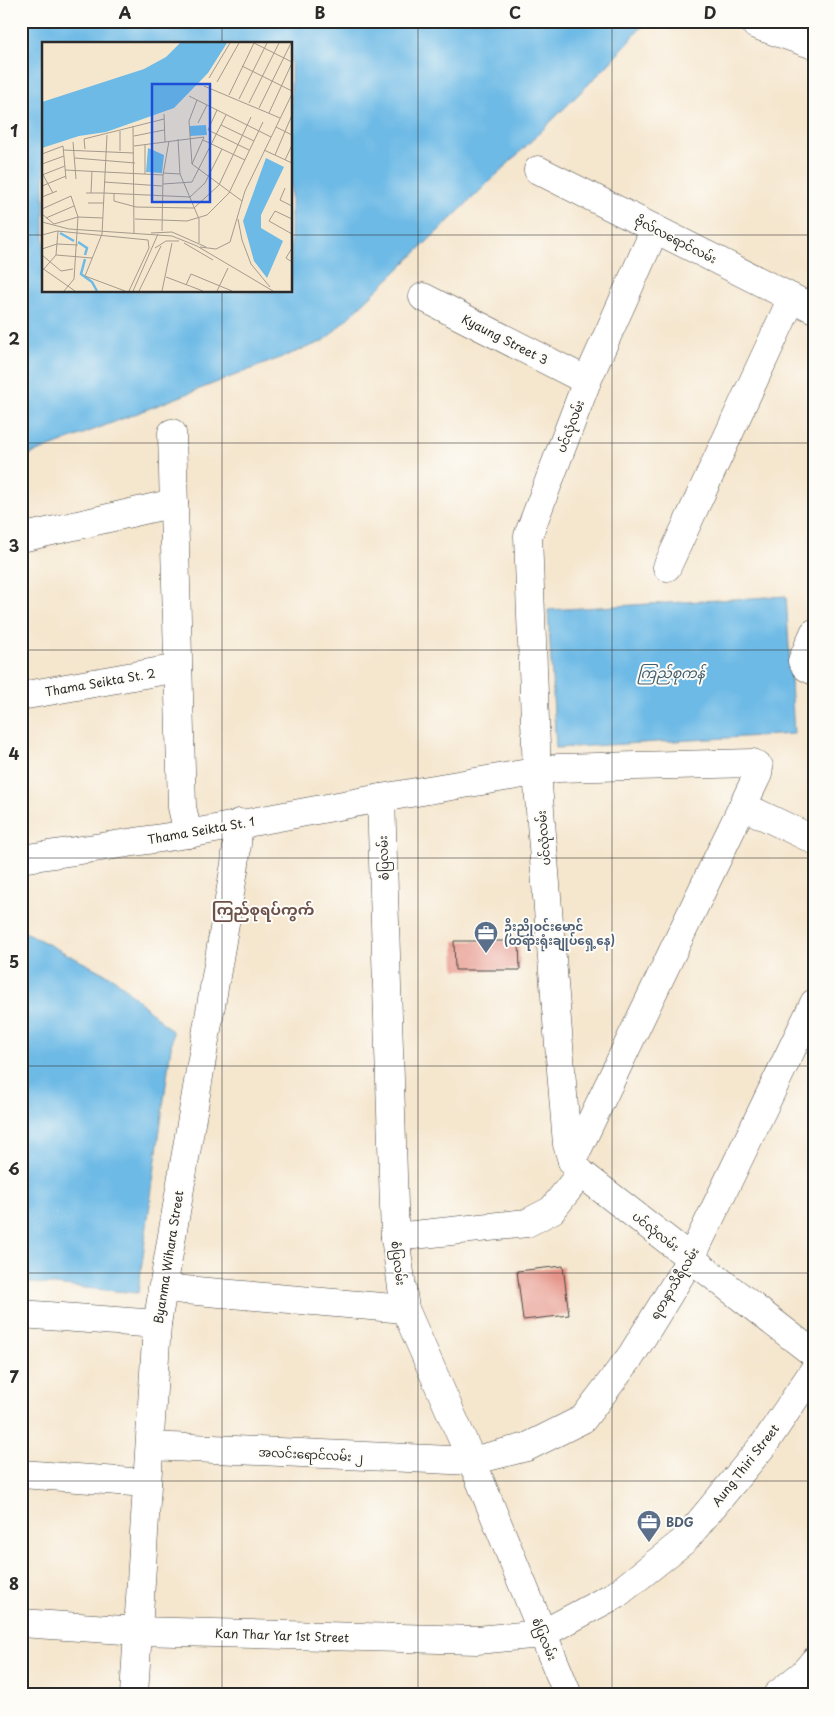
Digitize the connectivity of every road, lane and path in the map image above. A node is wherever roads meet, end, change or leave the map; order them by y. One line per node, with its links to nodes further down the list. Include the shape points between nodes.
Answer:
1 (756, 25): 2 (street)
2 (814, 45)
3 (538, 170): 4 (street, ဗိုလ်လရောင်လမ်း)
4 (655, 229): 6 (street, ဗိုလ်လရောင်လမ်း); 7 (street, ပင်လုံလမ်း)
5 (423, 297): 7 (street, Kyaung Street 3)
6 (803, 304): 11 (street)
7 (587, 381): 16 (street, ပင်လုံလမ်း, via 528,536)
8 (172, 433): 9 (street)
9 (174, 503): 10 (street); 14 (street)
10 (21, 538)
11 (667, 566)
12 (814, 633): 13 (street)
13 (808, 666)
14 (178, 668): 15 (street, Thama Seikta St. 2); 20 (street, via 182,807)
15 (21, 696)
16 (537, 773): 17 (street, Thama Seikta St. 1); 18 (street, Thama Seikta St. 1, via 558,768 753,764 759,767 758,774); 24 (street, ပင်လုံလမ်း, via 567,1144)
17 (381, 798): 19 (street, Thama Seikta St. 1); 25 (street, စံပြလမ်း)
18 (743, 806): 21 (street); 24 (street)
19 (239, 824): 20 (street, Thama Seikta St. 1); 27 (street, Byanma Wihara Street, via 235,864)
20 (188, 834): 22 (street, Thama Seikta St. 1)
21 (814, 840)
22 (21, 859)
23 (814, 1003): 26 (street, ရတနာသိရီလမ်း)
24 (576, 1167): 25 (street, via 552,1210 527,1223); 26 (street, ပင်လုံလမ်း)
25 (395, 1237): 28 (street, စံပြလမ်း)
26 (691, 1258): 31 (street, ပင်လုံလမ်း); 34 (street, ရတနာသိရီလမ်း, via 630,1356 583,1419 527,1447)
27 (162, 1288): 28 (street); 30 (street, Byanma Wihara Street)
28 (405, 1309): 34 (street, စံပြလမ်း)
29 (21, 1314): 30 (street)
30 (157, 1324): 33 (street, Byanma Wihara Street)
31 (814, 1354)
32 (814, 1370): 39 (street, Aung Thiri Street, via 765,1443 685,1540 617,1594)
33 (150, 1446): 34 (street, အလင်းရောင်လမ်း ၂); 36 (street, Byanma Wihara Street)
34 (472, 1461): 39 (street, စံပြလမ်း)
35 (21, 1474): 36 (street)
36 (147, 1484): 38 (street, Byanma Wihara Street)
37 (21, 1624): 38 (street, Kan Thar Yar 1st Street)
38 (138, 1631): 39 (street, Kan Thar Yar 1st Street, via 476,1640); 41 (street, Byanma Wihara Street)
39 (542, 1634): 42 (street, စံပြလမ်း)
40 (814, 1661): 43 (street)
41 (134, 1695)
42 (568, 1695)
43 (777, 1695)

